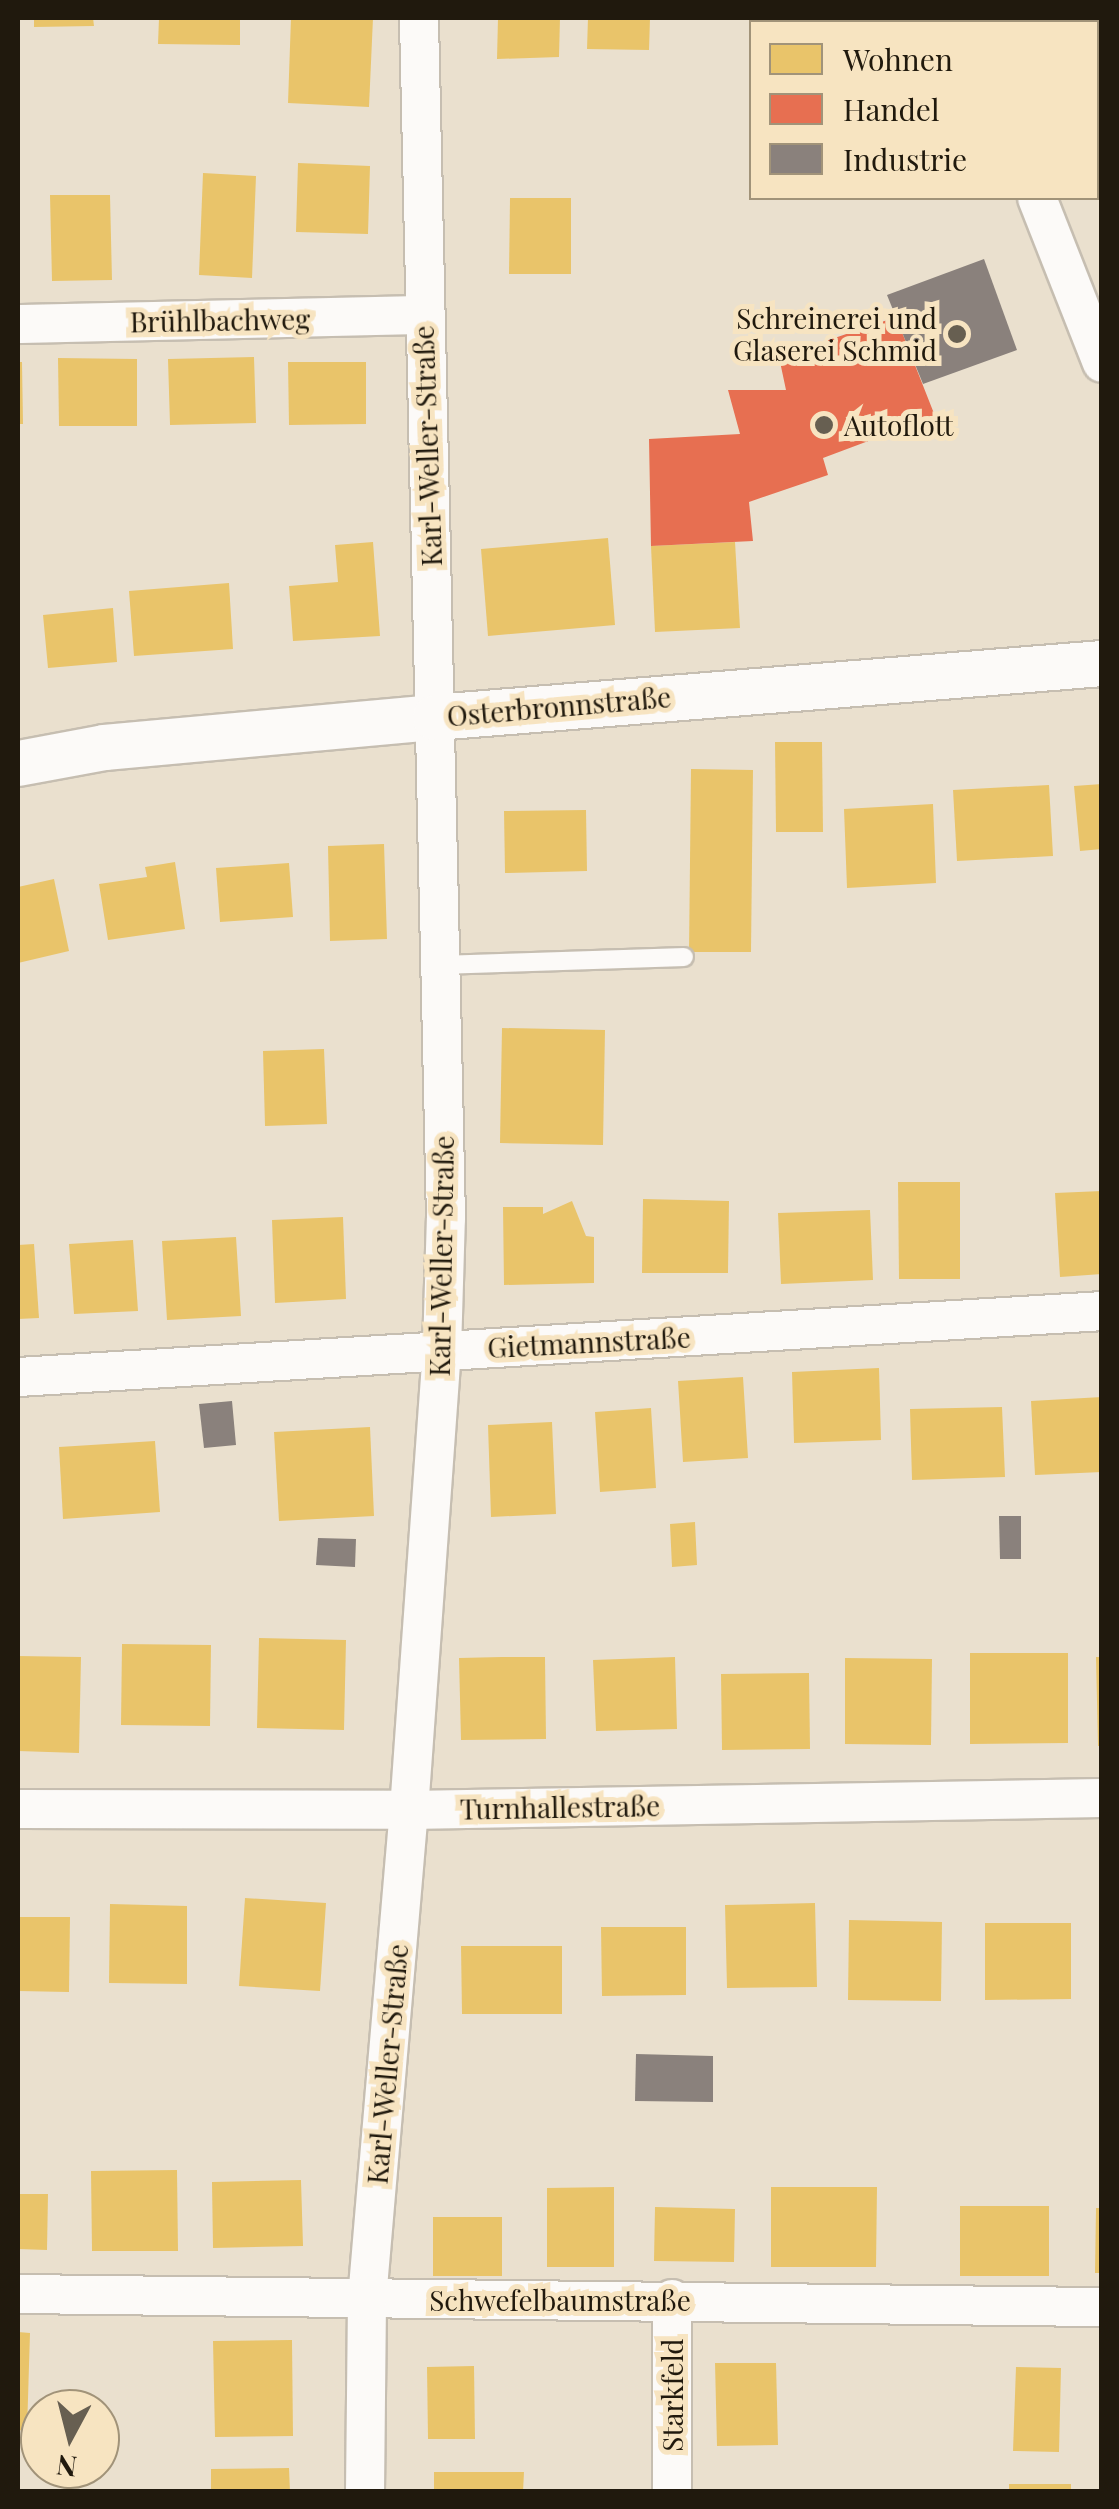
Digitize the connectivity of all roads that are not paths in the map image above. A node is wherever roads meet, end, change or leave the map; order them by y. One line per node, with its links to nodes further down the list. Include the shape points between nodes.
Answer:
1 (419, 18): 3 (street, Karl-Weller-Straße)
2 (1038, 200): 5 (street)
3 (423, 315): 4 (street, Brühlbachweg); 7 (street, Karl-Weller-Straße)
4 (18, 324)
5 (1102, 363)
6 (1102, 663): 7 (street, Osterbronnstraße)
7 (435, 717): 8 (street, Osterbronnstraße, via 104,748); 10 (street, Karl-Weller-Straße)
8 (18, 763)
9 (684, 957): 10 (lane)
10 (440, 965): 12 (street, Karl-Weller-Straße)
11 (1102, 1312): 12 (street, Gietmannstraße)
12 (442, 1350): 13 (street, Gietmannstraße); 16 (street, Karl-Weller-Straße)
13 (18, 1376)
14 (1102, 1798): 16 (street, Turnhallestraße)
15 (18, 1809): 16 (street, Turnhallestraße)
16 (409, 1810): 18 (street, Karl-Weller-Straße)
17 (18, 2294): 18 (street, Schwefelbaumstraße)
18 (367, 2299): 19 (street, Schwefelbaumstraße); 21 (street, Karl-Weller-Straße)
19 (672, 2300): 20 (street, Schwefelbaumstraße); 22 (street, Starkfeld)
20 (1102, 2307)
21 (365, 2492)
22 (672, 2492)

